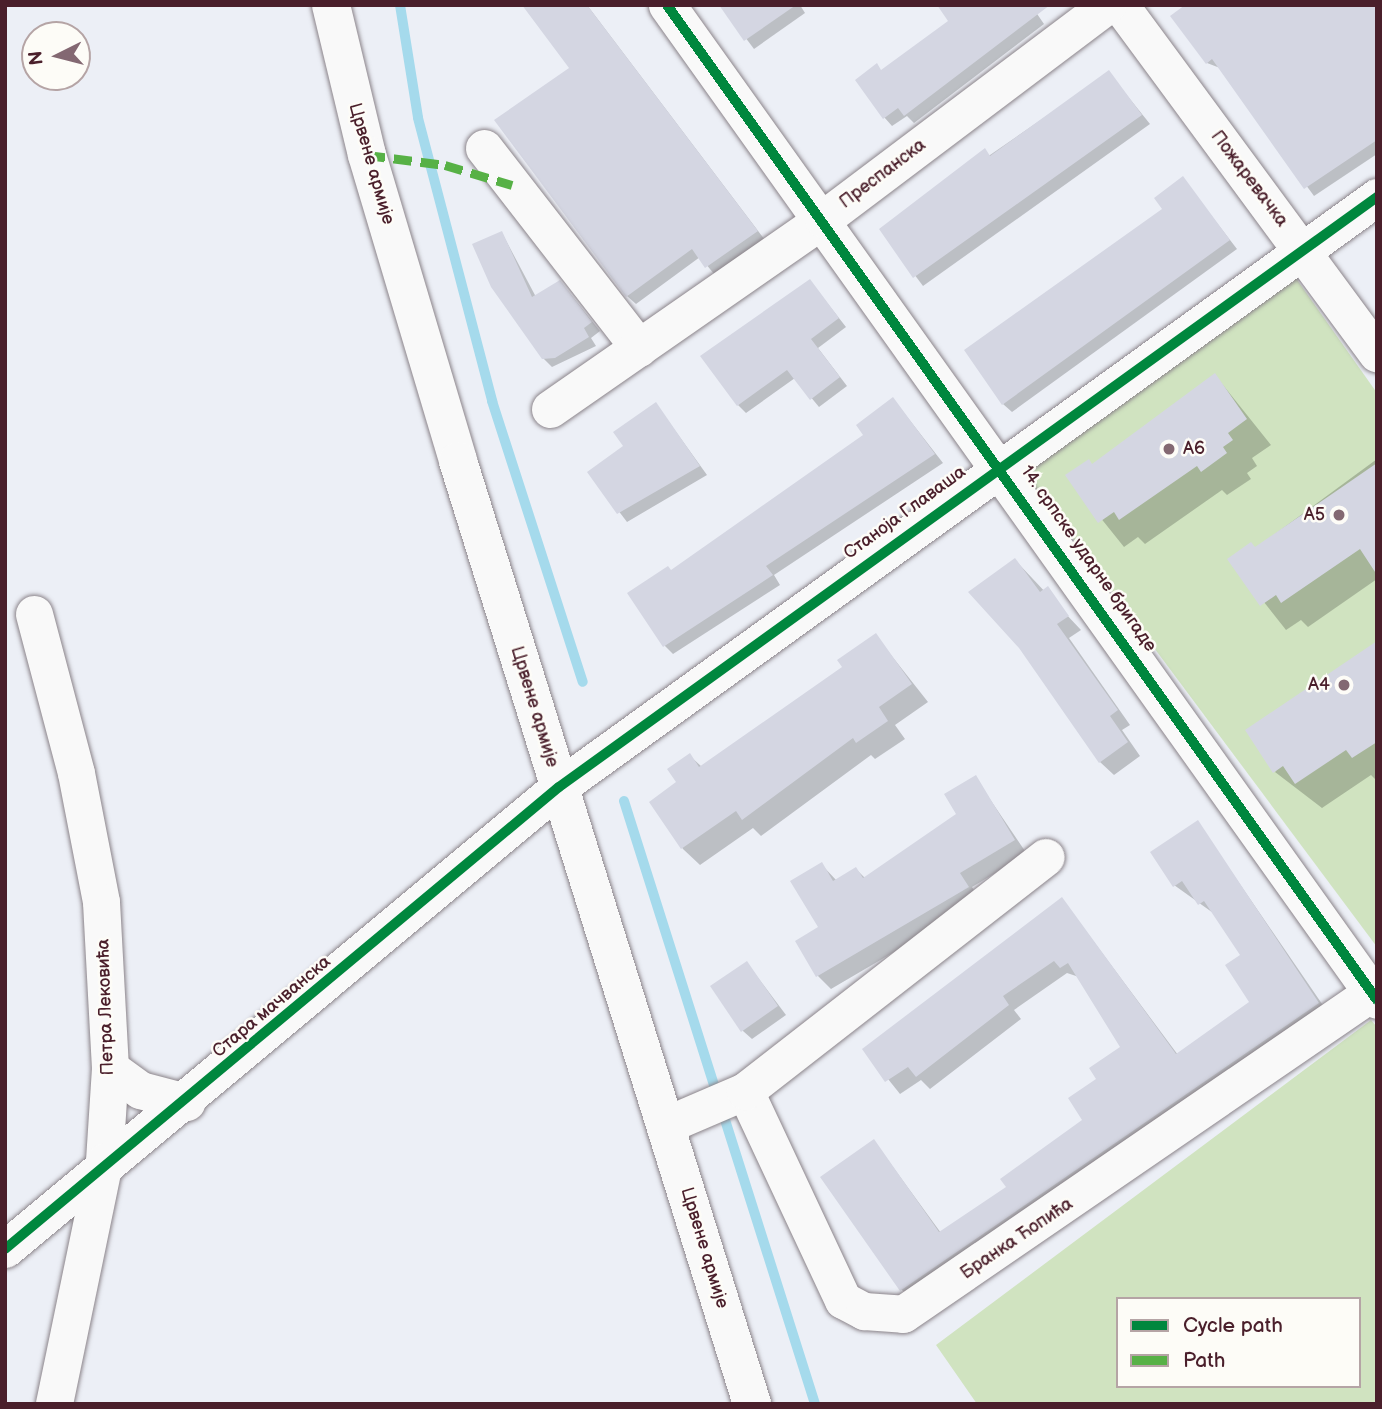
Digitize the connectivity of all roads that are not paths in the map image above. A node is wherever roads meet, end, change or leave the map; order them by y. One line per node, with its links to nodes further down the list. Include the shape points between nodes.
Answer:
1 (331, 5): 14 (main road, Црвене армије, via 367,155)
2 (667, 5): 7 (street, 14. српске ударне бригаде)
3 (1107, 5): 7 (street, Преспанска)
4 (1120, 5): 8 (street, Пожаревачка)
5 (484, 148): 9 (street)
6 (1377, 197): 8 (street, Станоја Главаша)
7 (823, 219): 9 (street, Преспанска); 12 (street, 14. српске ударне бригаде)
8 (1302, 249): 10 (street, Пожаревачка); 12 (street, Станоја Главаша)
9 (639, 348): 11 (street, Преспанска)
10 (1377, 354)
11 (550, 409)
12 (1000, 465): 14 (street, Станоја Главаша); 16 (street, 14. српске ударне бригаде)
13 (34, 614): 17 (street, Петра Лековића, via 76,773 99,891)
14 (559, 787): 19 (street, Стара мачванска); 20 (main road, Црвене армије)
15 (1046, 857): 18 (street)
16 (1374, 996): 18 (street, Бранка Ћопића, via 903,1314 864,1311 843,1300)
17 (110, 1068): 19 (street, via 140,1090); 21 (street, Петра Лековића)
18 (745, 1091): 20 (street)
19 (186, 1102): 21 (street, Стара мачванска)
20 (666, 1125): 24 (main road, Црвене армије)
21 (104, 1162): 22 (street, Стара мачванска); 23 (street, Петра Лековића)
22 (5, 1250)
23 (54, 1404)
24 (752, 1404)

